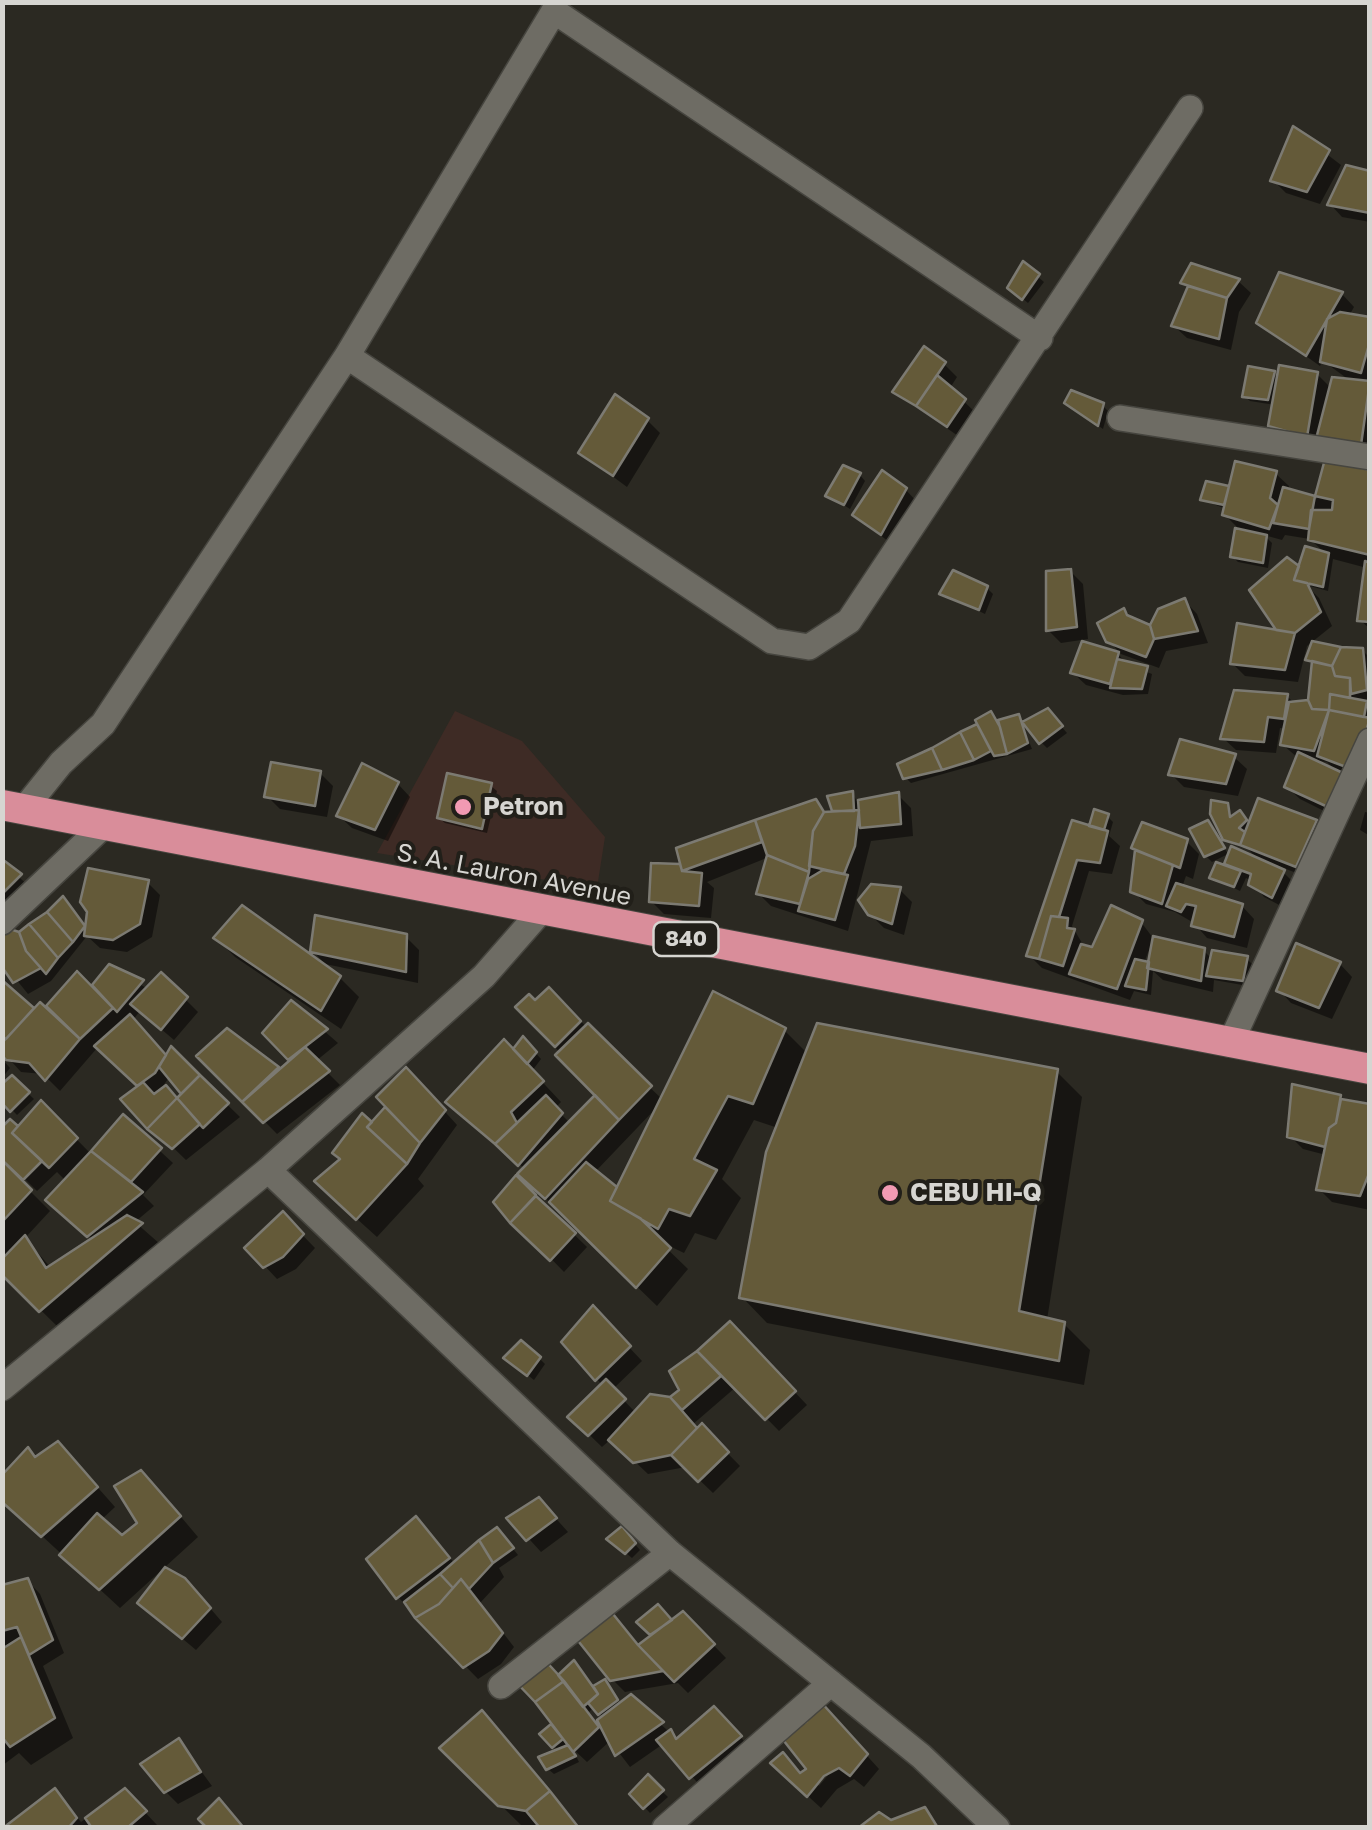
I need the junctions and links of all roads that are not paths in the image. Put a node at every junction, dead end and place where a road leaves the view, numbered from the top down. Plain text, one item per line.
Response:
1 (1190, 108) dead end
2 (1040, 338) junction
3 (347, 356) junction
4 (1120, 418) dead end
5 (1370, 457) edge
6 (1370, 741) edge
7 (13, 807) edge
8 (102, 827) junction
9 (541, 911) junction
10 (2, 922) edge
11 (1230, 1044) junction
12 (1370, 1069) edge
13 (268, 1170) junction
14 (2, 1388) edge
15 (670, 1553) junction
16 (831, 1683) junction
17 (501, 1686) dead end
18 (666, 1828) edge
19 (998, 1828) edge

1 - 2 street
2 - 3 street
2 - 3 street
3 - 7 street
4 - 5 street
6 - 11 street
7 - 8 highway, S. A. Lauron Avenue / 840
8 - 9 highway, S. A. Lauron Avenue / 840
8 - 10 street
9 - 11 highway, S. A. Lauron Avenue / 840
9 - 13 street
11 - 12 highway, S. A. Lauron Avenue / 840
13 - 14 street
13 - 15 street
15 - 16 street
15 - 17 street
16 - 18 street
16 - 19 street

